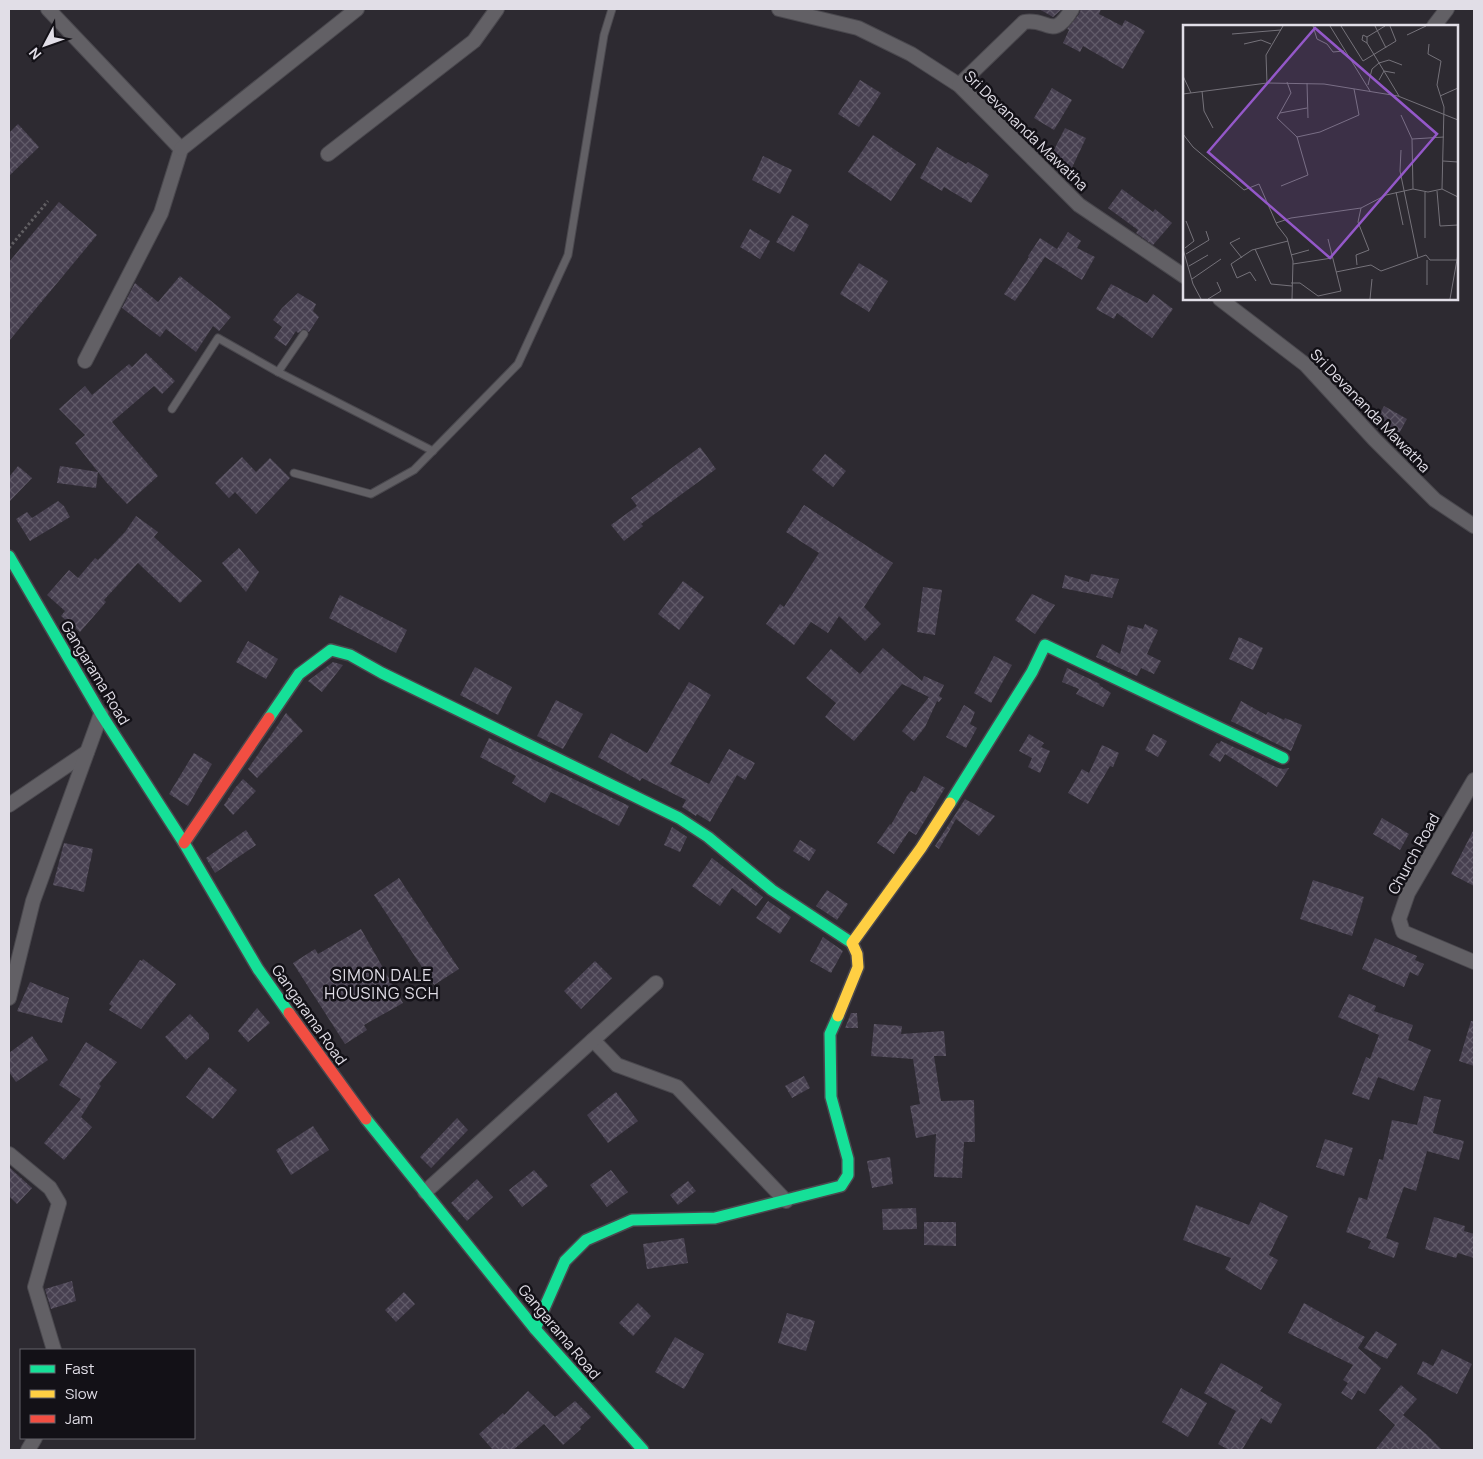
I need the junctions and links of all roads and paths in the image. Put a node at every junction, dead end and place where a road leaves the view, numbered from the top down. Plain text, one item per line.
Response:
1 (48, 9) edge
2 (357, 9) edge
3 (497, 9) edge
4 (612, 9) edge
5 (783, 9) edge
6 (1072, 9) edge
7 (1447, 9) edge
8 (1435, 25) edge
9 (959, 85) junction
10 (182, 149) junction
11 (328, 154) dead end
12 (48, 201) dead end
13 (9, 248) edge
14 (1183, 275) edge
15 (1221, 300) edge
16 (304, 334) dead end
17 (85, 361) dead end
18 (278, 372) junction
19 (172, 409) dead end
20 (433, 451) junction
21 (294, 473) dead end
22 (1474, 526) edge
23 (9, 556) edge
24 (101, 714) junction
25 (87, 752) junction
26 (1283, 758) dead end
27 (1474, 780) edge
28 (9, 805) edge
29 (184, 843) junction
30 (852, 943) junction
31 (1474, 962) edge
32 (656, 983) dead end
33 (9, 998) edge
34 (593, 1040) junction
35 (9, 1154) edge
36 (425, 1192) junction
37 (786, 1201) junction
38 (535, 1329) junction
39 (54, 1349) edge
40 (34, 1439) edge
41 (28, 1450) edge
42 (643, 1450) edge

1 - 10 street
2 - 10 street
3 - 11 street
4 - 20 lane
5 - 9 street, Sri Devananda Mawatha
6 - 9 street
7 - 8 street
9 - 14 street, Sri Devananda Mawatha
10 - 17 street
12 - 13 path
15 - 22 street, Sri Devananda Mawatha
16 - 18 lane
18 - 19 lane
18 - 20 lane
20 - 21 lane
23 - 24 street, Gangarama Road
24 - 25 street
24 - 29 street, Gangarama Road
25 - 28 street
25 - 33 street
26 - 30 street
27 - 31 street, Church Road
29 - 30 street
29 - 36 street, Gangarama Road
30 - 37 street
32 - 34 street
34 - 36 street
34 - 37 street
35 - 39 street
36 - 38 street, Gangarama Road
37 - 38 street
38 - 42 street, Gangarama Road
40 - 41 street

